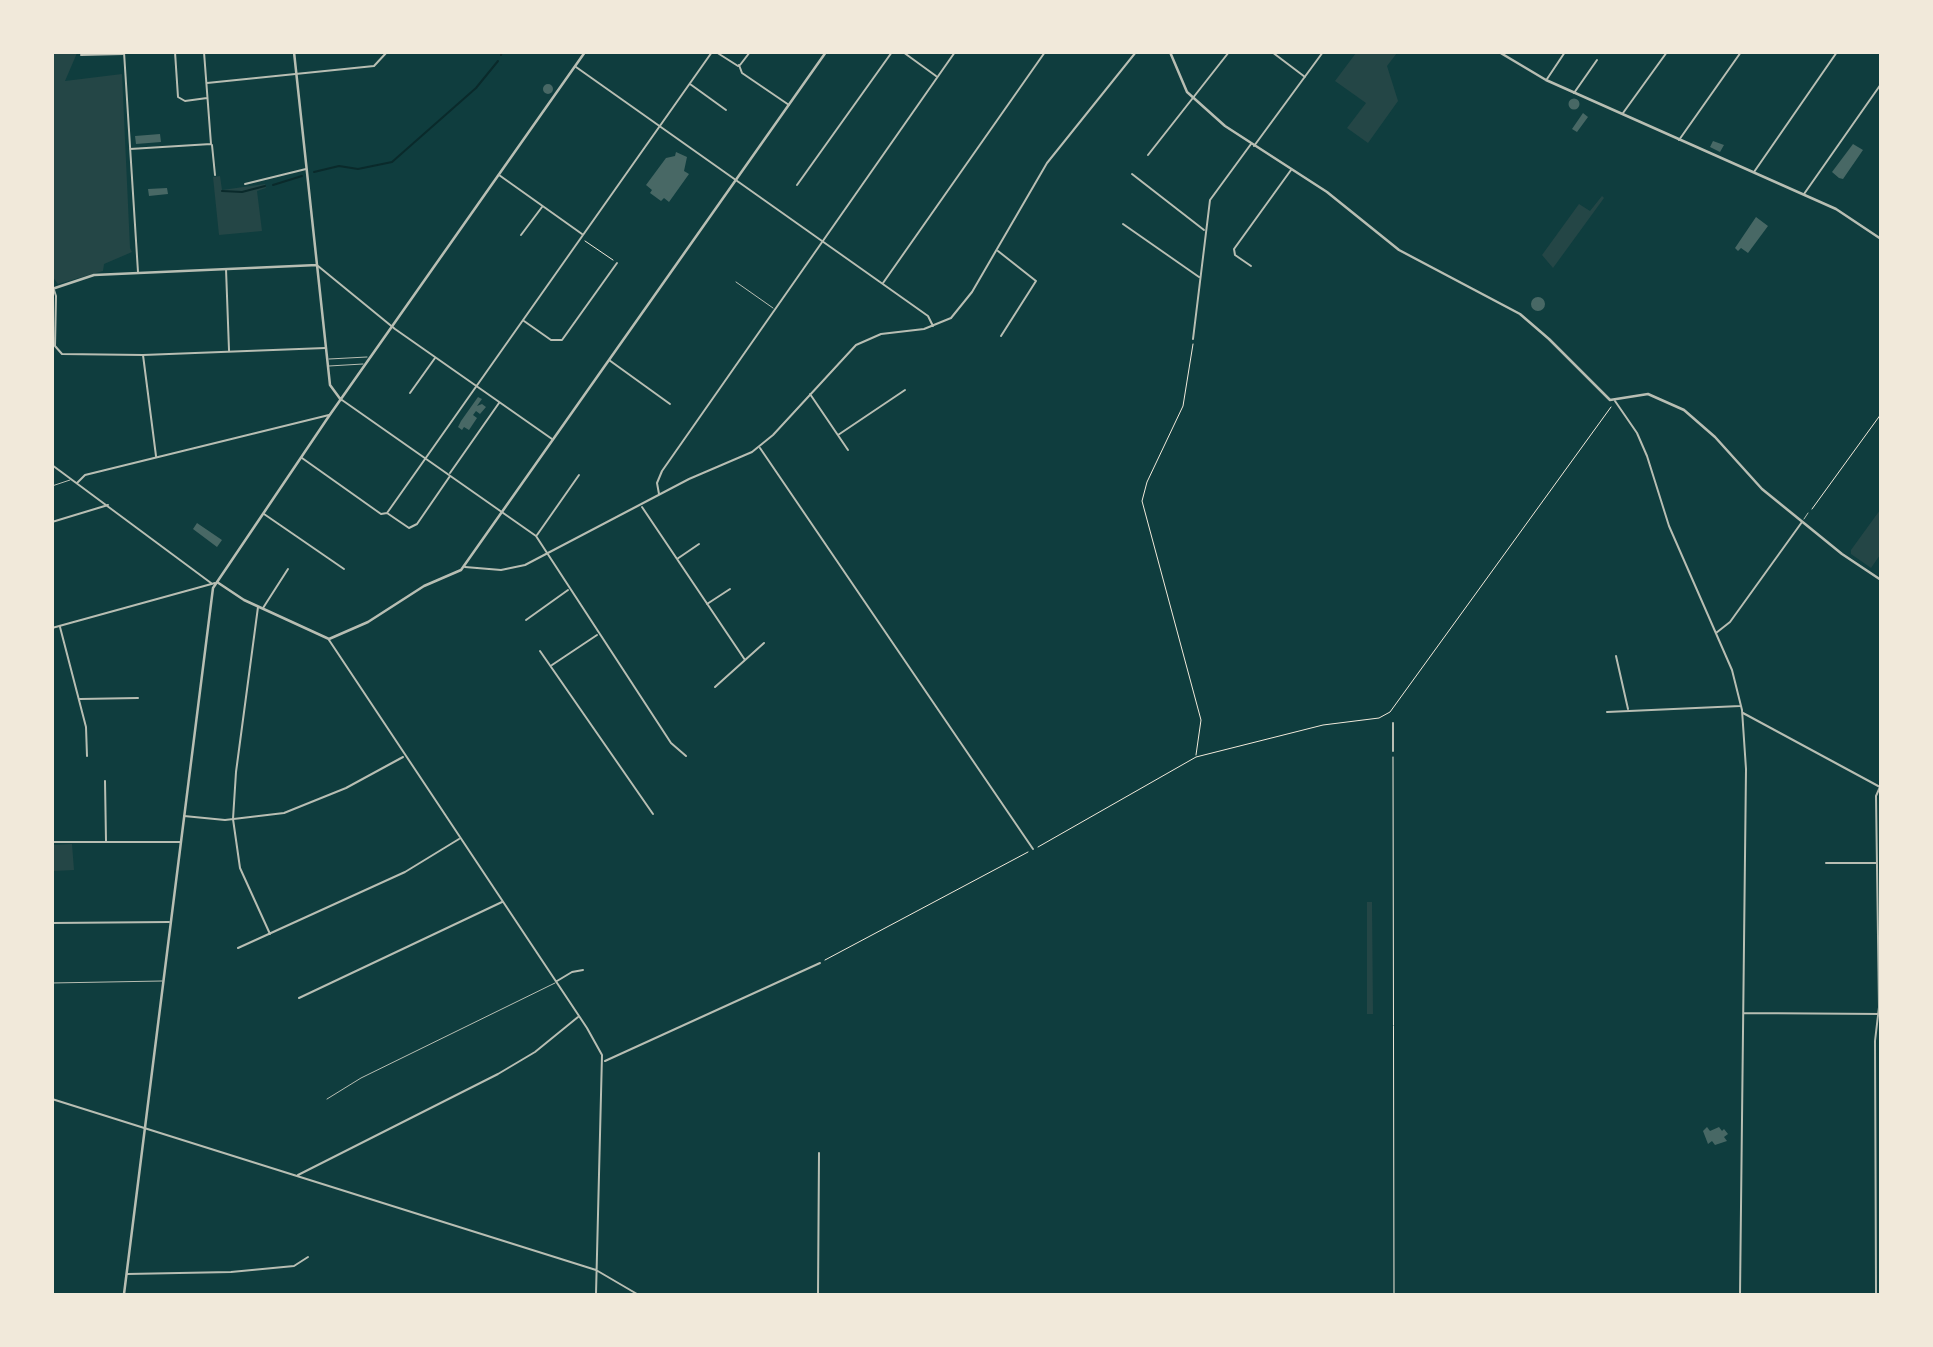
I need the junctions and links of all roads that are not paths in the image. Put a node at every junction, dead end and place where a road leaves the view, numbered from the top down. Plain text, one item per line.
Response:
1 (176, 52) edge
2 (204, 52) edge
3 (294, 52) edge
4 (387, 52) edge
5 (576, 52) edge
6 (585, 52) edge
7 (712, 52) edge
8 (716, 52) edge
9 (750, 52) edge
10 (826, 52) edge
11 (892, 52) edge
12 (903, 52) edge
13 (956, 52) edge
14 (1045, 52) edge
15 (1136, 52) edge
16 (1170, 52) edge
17 (1229, 52) edge
18 (1272, 52) edge
19 (1323, 52) edge
20 (1499, 52) edge
21 (1565, 52) edge
22 (1667, 52) edge
23 (1741, 52) edge
24 (1838, 52) edge
25 (124, 53) edge
26 (82, 55) dead end
27 (582, 57) junction
28 (1597, 60) dead end
29 (739, 65) junction
30 (575, 66) junction
31 (297, 75) junction
32 (938, 77) junction
33 (1305, 77) junction
34 (1546, 80) junction
35 (207, 83) junction
36 (690, 84) junction
37 (1881, 84) edge
38 (1574, 93) junction
39 (208, 98) junction
40 (1194, 100) junction
41 (789, 105) junction
42 (726, 110) dead end
43 (1622, 114) junction
44 (660, 125) junction
45 (1679, 140) junction
46 (211, 144) junction
47 (1252, 145) junction
48 (130, 149) junction
49 (1148, 155) dead end
50 (307, 169) junction
51 (1291, 170) junction
52 (1753, 173) junction
53 (1132, 174) dead end
54 (215, 175) dead end
55 (499, 176) junction
56 (737, 179) junction
57 (245, 184) dead end
58 (797, 185) dead end
59 (1803, 195) junction
60 (542, 206) junction
61 (1123, 224) dead end
62 (1205, 230) junction
63 (521, 235) dead end
64 (583, 235) junction
65 (1881, 239) edge
66 (823, 242) junction
67 (997, 250) junction
68 (617, 263) road end
69 (317, 265) junction
70 (1251, 266) dead end
71 (226, 269) junction
72 (138, 273) junction
73 (1200, 277) junction
74 (736, 282) dead end
75 (883, 284) junction
76 (54, 288) edge
77 (775, 310) junction
78 (523, 320) junction
79 (392, 326) junction
80 (933, 327) junction
81 (1001, 336) dead end
82 (1193, 339) road end
83 (326, 347) junction
84 (229, 351) junction
85 (143, 355) junction
86 (435, 358) junction
87 (327, 359) junction
88 (369, 359) junction
89 (610, 360) junction
90 (328, 366) junction
91 (365, 366) junction
92 (476, 386) junction
93 (905, 390) dead end
94 (410, 393) dead end
95 (810, 394) junction
96 (341, 400) junction
97 (1615, 401) junction
98 (499, 402) junction
99 (670, 404) dead end
100 (330, 416) junction
101 (838, 435) junction
102 (553, 440) junction
103 (759, 447) junction
104 (849, 450) dead end
105 (156, 457) junction
106 (301, 457) junction
107 (426, 458) junction
108 (52, 465) edge
109 (450, 475) junction
110 (579, 475) dead end
111 (71, 478) junction
112 (77, 483) junction
113 (52, 486) edge
114 (660, 495) junction
115 (108, 505) junction
116 (640, 505) junction
117 (503, 512) junction
118 (263, 513) junction
119 (387, 513) junction
120 (1808, 513) road end
121 (1803, 521) junction
122 (52, 522) edge
123 (536, 536) junction
124 (699, 544) dead end
125 (546, 556) junction
126 (677, 559) junction
127 (464, 566) junction
128 (288, 569) dead end
129 (344, 569) dead end
130 (1881, 580) edge
131 (216, 582) junction
132 (211, 583) junction
133 (730, 589) dead end
134 (569, 590) junction
135 (707, 604) junction
136 (260, 607) junction
137 (526, 620) dead end
138 (60, 626) junction
139 (52, 628) edge
140 (598, 634) junction
141 (1716, 634) junction
142 (329, 639) junction
143 (764, 643) dead end
144 (540, 651) dead end
145 (1616, 656) dead end
146 (745, 660) junction
147 (551, 666) junction
148 (715, 687) dead end
149 (138, 698) dead end
150 (80, 699) junction
151 (1741, 706) junction
152 (1628, 710) junction
153 (1607, 712) dead end
154 (1742, 713) junction
155 (1393, 723) dead end
156 (1393, 751) road end
157 (87, 756) dead end
158 (405, 756) junction
159 (686, 756) dead end
160 (104, 781) dead end
161 (1880, 787) edge
162 (653, 814) dead end
163 (183, 816) junction
164 (233, 819) junction
165 (460, 838) junction
166 (52, 842) edge
167 (106, 842) junction
168 (180, 842) junction
169 (1033, 849) road end
170 (1826, 863) dead end
171 (1877, 863) junction
172 (502, 901) junction
173 (1879, 921) edge
174 (169, 922) junction
175 (52, 923) edge
176 (270, 934) junction
177 (238, 948) dead end
178 (814, 960) dead end
179 (1880, 967) edge
180 (583, 970) dead end
181 (162, 981) junction
182 (556, 982) junction
183 (52, 983) edge
184 (299, 998) dead end
185 (1743, 1013) junction
186 (1879, 1014) edge
187 (579, 1016) junction
188 (604, 1061) junction
189 (52, 1099) edge
190 (327, 1099) dead end
191 (144, 1129) junction
192 (819, 1153) dead end
193 (297, 1176) junction
194 (308, 1257) dead end
195 (596, 1270) junction
196 (127, 1274) junction
197 (124, 1294) edge
198 (596, 1294) edge
199 (637, 1294) edge
200 (818, 1294) edge
201 (1740, 1294) edge
202 (1876, 1294) edge

1 - 39 street
2 - 35 street
3 - 31 street
4 - 31 street
5 - 27 street
6 - 27 street
7 - 36 street
8 - 29 street
9 - 29 street
10 - 41 street
11 - 58 street
12 - 32 street
13 - 32 street
14 - 75 street
15 - 67 street
16 - 40 street
17 - 40 street
18 - 33 street
19 - 33 street
20 - 34 street
21 - 34 street
22 - 43 street
23 - 45 street
24 - 52 street
25 - 26 street
25 - 48 street
27 - 30 street
28 - 38 street
29 - 41 street
30 - 44 street
30 - 55 street
31 - 35 street
31 - 50 street
32 - 66 street
33 - 47 street
34 - 38 street
35 - 39 street
36 - 42 street
36 - 44 street
37 - 59 street
38 - 43 street
39 - 46 street
40 - 47 street
40 - 49 street
41 - 56 street
43 - 45 street
44 - 56 street
44 - 64 street
45 - 52 street
46 - 48 street
46 - 54 street
47 - 51 street
47 - 62 street
48 - 72 street
50 - 57 street
50 - 69 street
51 - 70 street
51 - 97 street
52 - 59 street
53 - 62 street
55 - 60 street
55 - 79 street
56 - 66 street
56 - 89 street
59 - 65 street
60 - 63 street
60 - 64 street
61 - 73 street
62 - 73 street
64 - 78 street
66 - 75 street
66 - 77 street
67 - 80 street
67 - 81 street
68 - 78 street
69 - 71 street
69 - 79 street
69 - 83 street
71 - 72 street
71 - 84 street
72 - 76 street
73 - 82 street
74 - 77 lane
75 - 80 street
76 - 85 street
77 - 114 street
78 - 92 street
79 - 86 street
79 - 88 street
80 - 95 street
83 - 84 street
83 - 87 street
84 - 85 street
85 - 105 street
86 - 92 street
86 - 94 street
87 - 88 lane
87 - 90 street
88 - 91 street
89 - 99 street
89 - 102 street
90 - 91 lane
90 - 96 street
91 - 96 street
92 - 98 street
92 - 107 street
93 - 101 street
95 - 101 street
95 - 103 street
96 - 100 street
96 - 107 street
97 - 121 street
97 - 141 street
98 - 102 street
98 - 109 street
100 - 105 street
100 - 106 street
101 - 104 street
102 - 117 street
103 - 114 street
103 - 169 street
105 - 112 street
106 - 118 street
106 - 119 street
107 - 109 street
107 - 119 street
108 - 111 street
109 - 117 street
109 - 119 street
110 - 123 street
111 - 112 street
111 - 113 lane
112 - 115 street
114 - 116 street
115 - 122 street
115 - 132 street
116 - 125 street
116 - 126 street
117 - 123 street
117 - 127 street
118 - 129 street
118 - 131 street
120 - 121 lane
121 - 130 street
121 - 141 street
123 - 125 street
124 - 126 street
125 - 127 street
125 - 134 street
126 - 135 street
127 - 142 street
128 - 136 street
131 - 132 street
131 - 136 street
131 - 163 street
132 - 138 street
133 - 135 street
134 - 137 street
134 - 140 street
135 - 146 street
136 - 142 street
136 - 164 street
138 - 139 street
138 - 150 street
140 - 147 street
140 - 159 street
141 - 151 street
142 - 158 street
143 - 146 street
144 - 147 street
145 - 152 street
146 - 148 street
147 - 162 street
149 - 150 street
150 - 157 street
151 - 152 street
151 - 154 street
152 - 153 street
154 - 161 street
154 - 185 street
155 - 156 street
158 - 164 street
158 - 165 street
160 - 167 street
161 - 171 street
163 - 164 street
163 - 168 street
164 - 176 street
165 - 172 street
165 - 176 street
166 - 167 street
167 - 168 street
168 - 174 street
170 - 171 street
171 - 173 street
172 - 182 street
172 - 184 street
173 - 179 street
174 - 175 street
174 - 181 street
176 - 177 street
178 - 188 street
179 - 186 street
180 - 182 street
181 - 183 lane
181 - 191 street
182 - 187 street
182 - 190 lane
185 - 186 street
185 - 201 street
186 - 202 street
187 - 188 street
187 - 193 street
188 - 195 street
189 - 191 street
191 - 193 street
191 - 196 street
192 - 200 street
193 - 195 street
194 - 196 street
195 - 198 street
195 - 199 street
196 - 197 street

